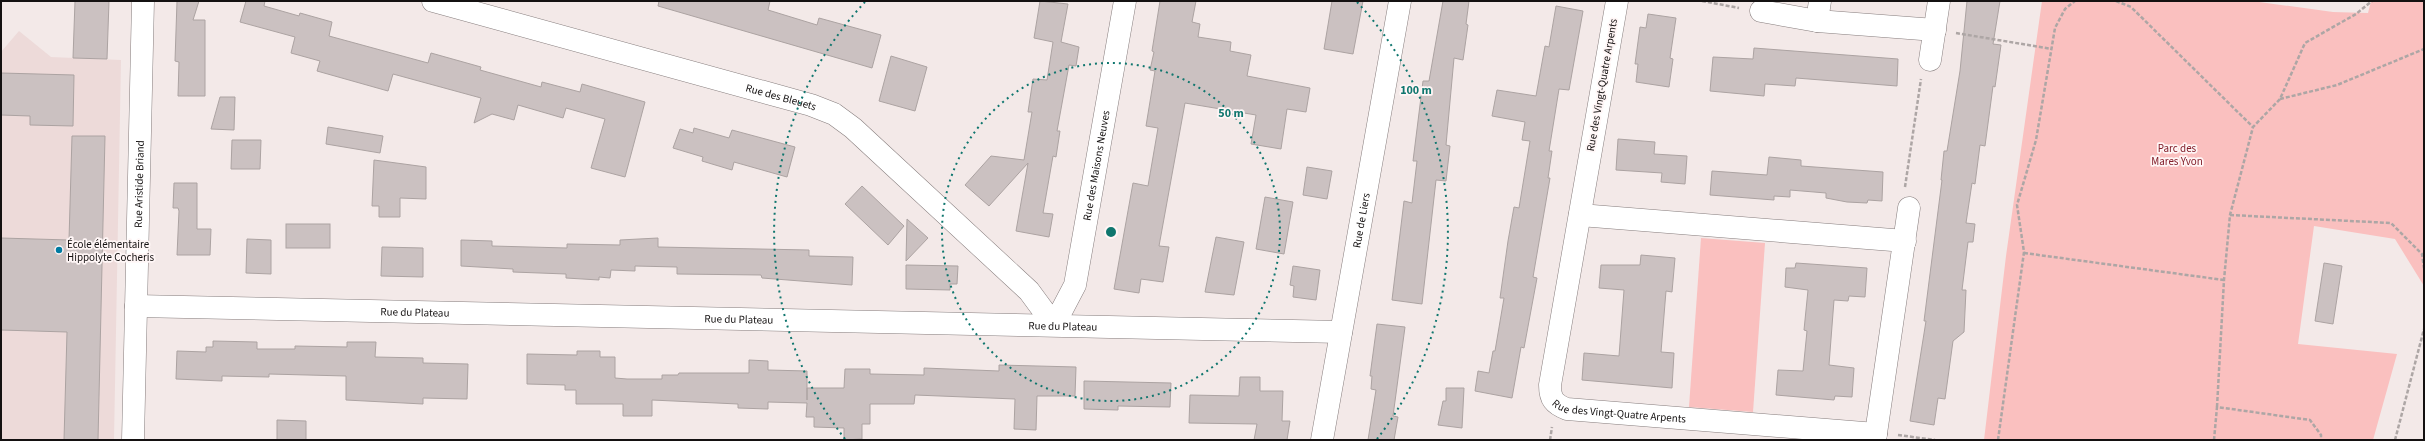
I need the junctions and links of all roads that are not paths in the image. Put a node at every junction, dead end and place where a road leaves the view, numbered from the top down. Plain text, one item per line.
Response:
1 (143, 1) edge
2 (433, 1) edge
3 (1125, 1) edge
4 (1400, 1) edge
5 (1617, 1) edge
6 (1939, 1) edge
7 (1761, 11) road end
8 (1818, 11) edge
9 (1935, 30) junction
10 (1930, 60) road end
11 (1909, 208) road end
12 (1580, 215) junction
13 (1905, 241) junction
14 (136, 306) junction
15 (1054, 325) junction
16 (1341, 332) junction
17 (1875, 437) edge
18 (133, 440) edge
19 (1322, 440) edge

1 - 14 street, Rue Aristide Briand
2 - 15 street, Rue des Bleuets
3 - 15 street, Rue des Maisons Neuves
4 - 16 street, Rue de Liers
5 - 12 street, Rue des Vingt-Quatre Arpents
6 - 9 street
7 - 8 street
8 - 9 street
9 - 10 street
11 - 13 street
12 - 13 street
12 - 17 street, Rue des Vingt-Quatre Arpents
13 - 17 street
14 - 15 street, Rue du Plateau
14 - 18 street, Rue Aristide Briand
15 - 16 street, Rue du Plateau
16 - 19 street, Rue de Liers

